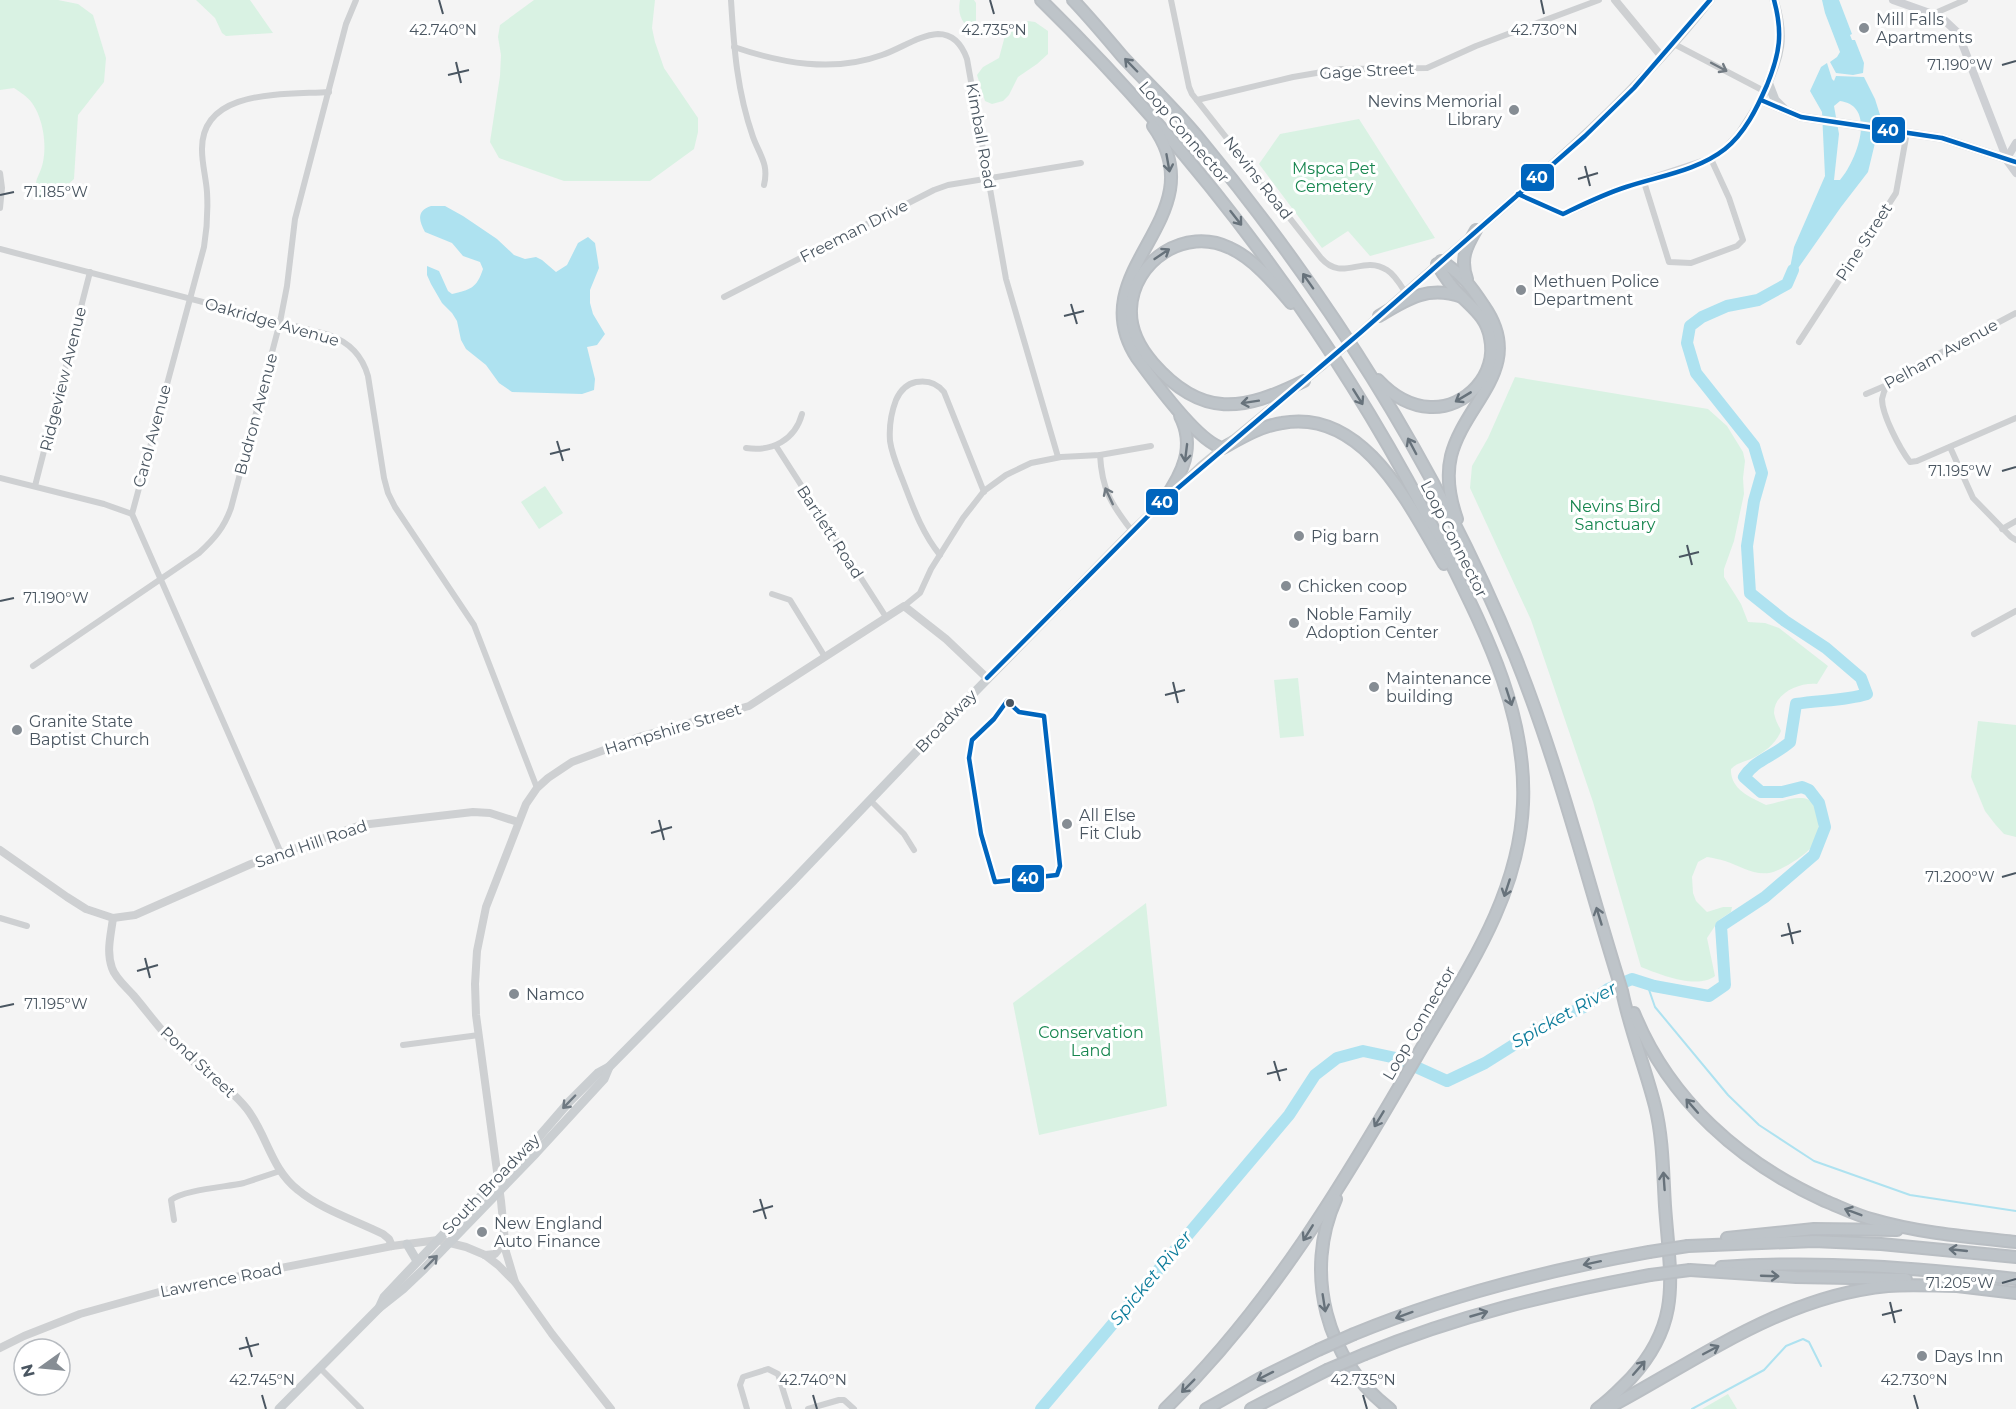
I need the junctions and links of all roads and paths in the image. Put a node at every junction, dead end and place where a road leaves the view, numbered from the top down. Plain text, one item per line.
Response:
1 (356, 0) edge
2 (731, 0) edge
3 (1041, 0) edge
4 (1073, 0) edge
5 (1171, 0) edge
6 (1599, 0) edge
7 (1615, 0) edge
8 (1710, 0) edge
9 (1774, 0) edge
10 (1893, 0) edge
11 (1965, 0) edge
12 (1932, 14) junction
13 (1674, 44) junction
14 (734, 47) junction
15 (1662, 57) junction
16 (1103, 62) junction
17 (1764, 91) junction
18 (328, 92) junction
19 (1197, 100) junction
20 (1786, 111) junction
21 (1907, 132) junction
22 (2016, 143) edge
23 (1711, 159) junction
24 (2012, 160) edge
25 (1082, 163) dead end
26 (0, 173) edge
27 (2016, 173) edge
28 (988, 179) junction
29 (1644, 182) junction
30 (764, 185) dead end
31 (1518, 194) junction
32 (0, 208) edge
33 (1476, 230) junction
34 (0, 249) edge
35 (1439, 263) junction
36 (90, 272) junction
37 (1470, 285) junction
38 (1405, 292) junction
39 (724, 297) dead end
40 (1462, 297) junction
41 (189, 298) junction
42 (2016, 313) edge
43 (1379, 316) junction
44 (280, 322) junction
45 (1339, 326) junction
46 (1798, 342) dead end
47 (1342, 371) junction
48 (1304, 381) junction
49 (1887, 385) junction
50 (1866, 394) dead end
51 (1173, 403) junction
52 (802, 414) dead end
53 (2016, 418) edge
54 (776, 446) junction
55 (1151, 446) dead end
56 (1950, 447) junction
57 (746, 448) dead end
58 (1223, 448) junction
59 (1100, 455) junction
60 (1058, 457) junction
61 (0, 478) edge
62 (36, 486) junction
63 (984, 492) junction
64 (1164, 500) junction
65 (132, 514) junction
66 (2016, 521) edge
67 (2002, 529) junction
68 (1132, 531) junction
69 (2016, 540) edge
70 (1468, 553) junction
71 (940, 555) junction
72 (160, 579) junction
73 (772, 594) dead end
74 (904, 606) junction
75 (2016, 611) edge
76 (886, 617) junction
77 (1485, 634) junction
78 (1974, 634) dead end
79 (825, 657) junction
80 (33, 666) dead end
81 (987, 678) junction
82 (537, 788) junction
83 (870, 800) junction
84 (518, 822) junction
85 (0, 850) edge
86 (914, 850) dead end
87 (281, 853) junction
88 (0, 918) edge
89 (113, 918) junction
90 (27, 926) dead end
91 (1622, 992) junction
92 (479, 1035) junction
93 (638, 1037) joint
94 (403, 1045) dead end
95 (609, 1067) junction
96 (1350, 1166) junction
97 (280, 1171) junction
98 (498, 1180) junction
99 (500, 1190) junction
100 (174, 1220) dead end
101 (1930, 1232) junction
102 (438, 1240) junction
103 (449, 1242) junction
104 (505, 1242) junction
105 (2016, 1242) edge
106 (407, 1244) junction
107 (392, 1246) junction
108 (1688, 1246) junction
109 (485, 1255) junction
110 (2016, 1257) edge
111 (417, 1261) junction
112 (1690, 1270) junction
113 (2016, 1279) edge
114 (515, 1282) junction
115 (1962, 1286) junction
116 (2016, 1293) edge
117 (380, 1308) junction
118 (0, 1348) edge
119 (320, 1368) junction
120 (279, 1409) edge
121 (361, 1409) edge
122 (611, 1409) edge
123 (747, 1409) edge
124 (789, 1409) edge
125 (808, 1409) edge
126 (854, 1409) edge
127 (1166, 1409) edge
128 (1206, 1409) edge
129 (1251, 1409) edge
130 (1390, 1409) edge
131 (1598, 1409) edge
132 (1605, 1409) edge

1 - 18 street, Budron Avenue
2 - 14 street
3 - 16 highway, Loop Connector
45 -> 4 highway, Loop Connector
5 - 19 street, Nevins Road
6 - 19 street, Gage Street
7 - 15 street
8 - 13 main road, Broadway
9 - 17 main road
10 - 12 main road
11 - 12 street
12 - 24 main road
13 - 15 main road, Broadway
13 -> 17 street
14 - 28 street, Kimball Road
14 - 30 street
15 - 31 main road, Broadway
16 -> 47 highway, Loop Connector
16 -> 51 highway
17 - 20 main road
17 - 20 main road
17 - 23 main road
18 - 41 street, Carol Avenue
18 - 44 street, Budron Avenue
19 - 38 street, Nevins Road
20 - 21 main road
21 - 24 main road
21 - 46 street, Pine Street
22 - 24 main road
23 - 29 main road
23 - 29 street
24 - 27 main road
25 - 28 street, Freeman Drive
26 - 32 street
28 - 39 street, Freeman Drive
28 - 60 street, Kimball Road
29 - 31 main road
31 - 33 main road, Broadway
33 - 35 main road, Broadway
33 - 37 highway
34 - 36 street, Oakridge Avenue
35 - 37 highway
35 - 38 main road, Broadway
35 - 40 highway
36 - 41 street, Oakridge Avenue
36 - 62 street, Ridgeview Avenue
37 - 70 highway
38 - 43 main road, Broadway
40 - 43 highway
40 -> 45 highway
41 - 44 street, Oakridge Avenue
41 - 65 street, Carol Avenue
42 - 49 street, Pelham Avenue
43 - 48 main road, Broadway, bridge
44 - 72 street, Budron Avenue
44 - 82 street, Oakridge Avenue
70 -> 45 highway, Loop Connector
48 -> 47 highway
47 -> 77 highway, Loop Connector
48 - 58 main road, Broadway
49 - 50 street, Pelham Avenue
49 - 56 street
51 - 58 highway
51 -> 64 highway
52 - 54 street
53 - 56 street
54 - 57 street
54 - 76 street, Bartlett Road
55 - 59 street, Hampshire Street
56 - 67 street
58 - 64 main road, Broadway
58 - 77 highway
59 - 60 street, Hampshire Street
68 -> 59 street
60 - 63 street, Hampshire Street
61 - 62 street
62 - 65 street
63 - 71 street, Hampshire Street
63 - 71 street
64 - 68 main road, Broadway
65 - 72 street
66 - 67 street
67 - 69 street
68 - 81 main road, Broadway
91 -> 70 highway, Loop Connector
71 - 74 street, Hampshire Street
72 - 80 street, Budron Avenue
72 - 87 street
73 - 79 street
74 - 76 street, Hampshire Street
74 - 81 street
75 - 78 street
76 - 79 street, Hampshire Street
77 -> 96 highway, Loop Connector
79 - 82 street, Hampshire Street
81 - 83 main road, Broadway
82 - 84 street, Hampshire Street
83 - 86 street
83 - 93 main road, Broadway
84 - 87 street, Sand Hill Road
84 - 92 street, Hampshire Street
85 - 89 street
87 - 89 street, Sand Hill Road
88 - 90 street
89 - 97 street, Pond Street
101 -> 91 highway
131 -> 91 highway
92 - 94 street
92 - 98 street, Hampshire Street
93 - 95 main road, South Broadway
95 -> 98 main road, South Broadway
95 - 99 main road, South Broadway
96 -> 127 highway
96 -> 130 highway
97 - 100 street
97 - 107 street, Pond Street
98 - 99 street, Hampshire Street
98 - 102 main road, South Broadway
99 - 103 main road, South Broadway
99 - 104 street, Hampshire Street
101 - 105 highway
101 - 108 highway
102 - 103 street, Lawrence Road
102 - 106 street, Lawrence Road
102 - 111 main road, South Broadway
103 - 109 street, Lawrence Road
117 -> 103 main road, South Broadway
104 - 109 street
104 - 114 street, Hampshire Street
106 - 107 street, Lawrence Road
106 - 111 main road
107 - 118 street, Lawrence Road
110 -> 108 highway
108 -> 128 highway, bridge
109 - 114 street
111 - 117 main road, South Broadway
112 - 113 highway
112 -> 115 highway
129 -> 112 highway, bridge
114 - 122 street
115 - 116 highway
132 -> 115 highway
117 - 119 main road, South Broadway
119 - 120 main road, South Broadway
119 - 121 street
123 - 124 street
125 - 126 street

